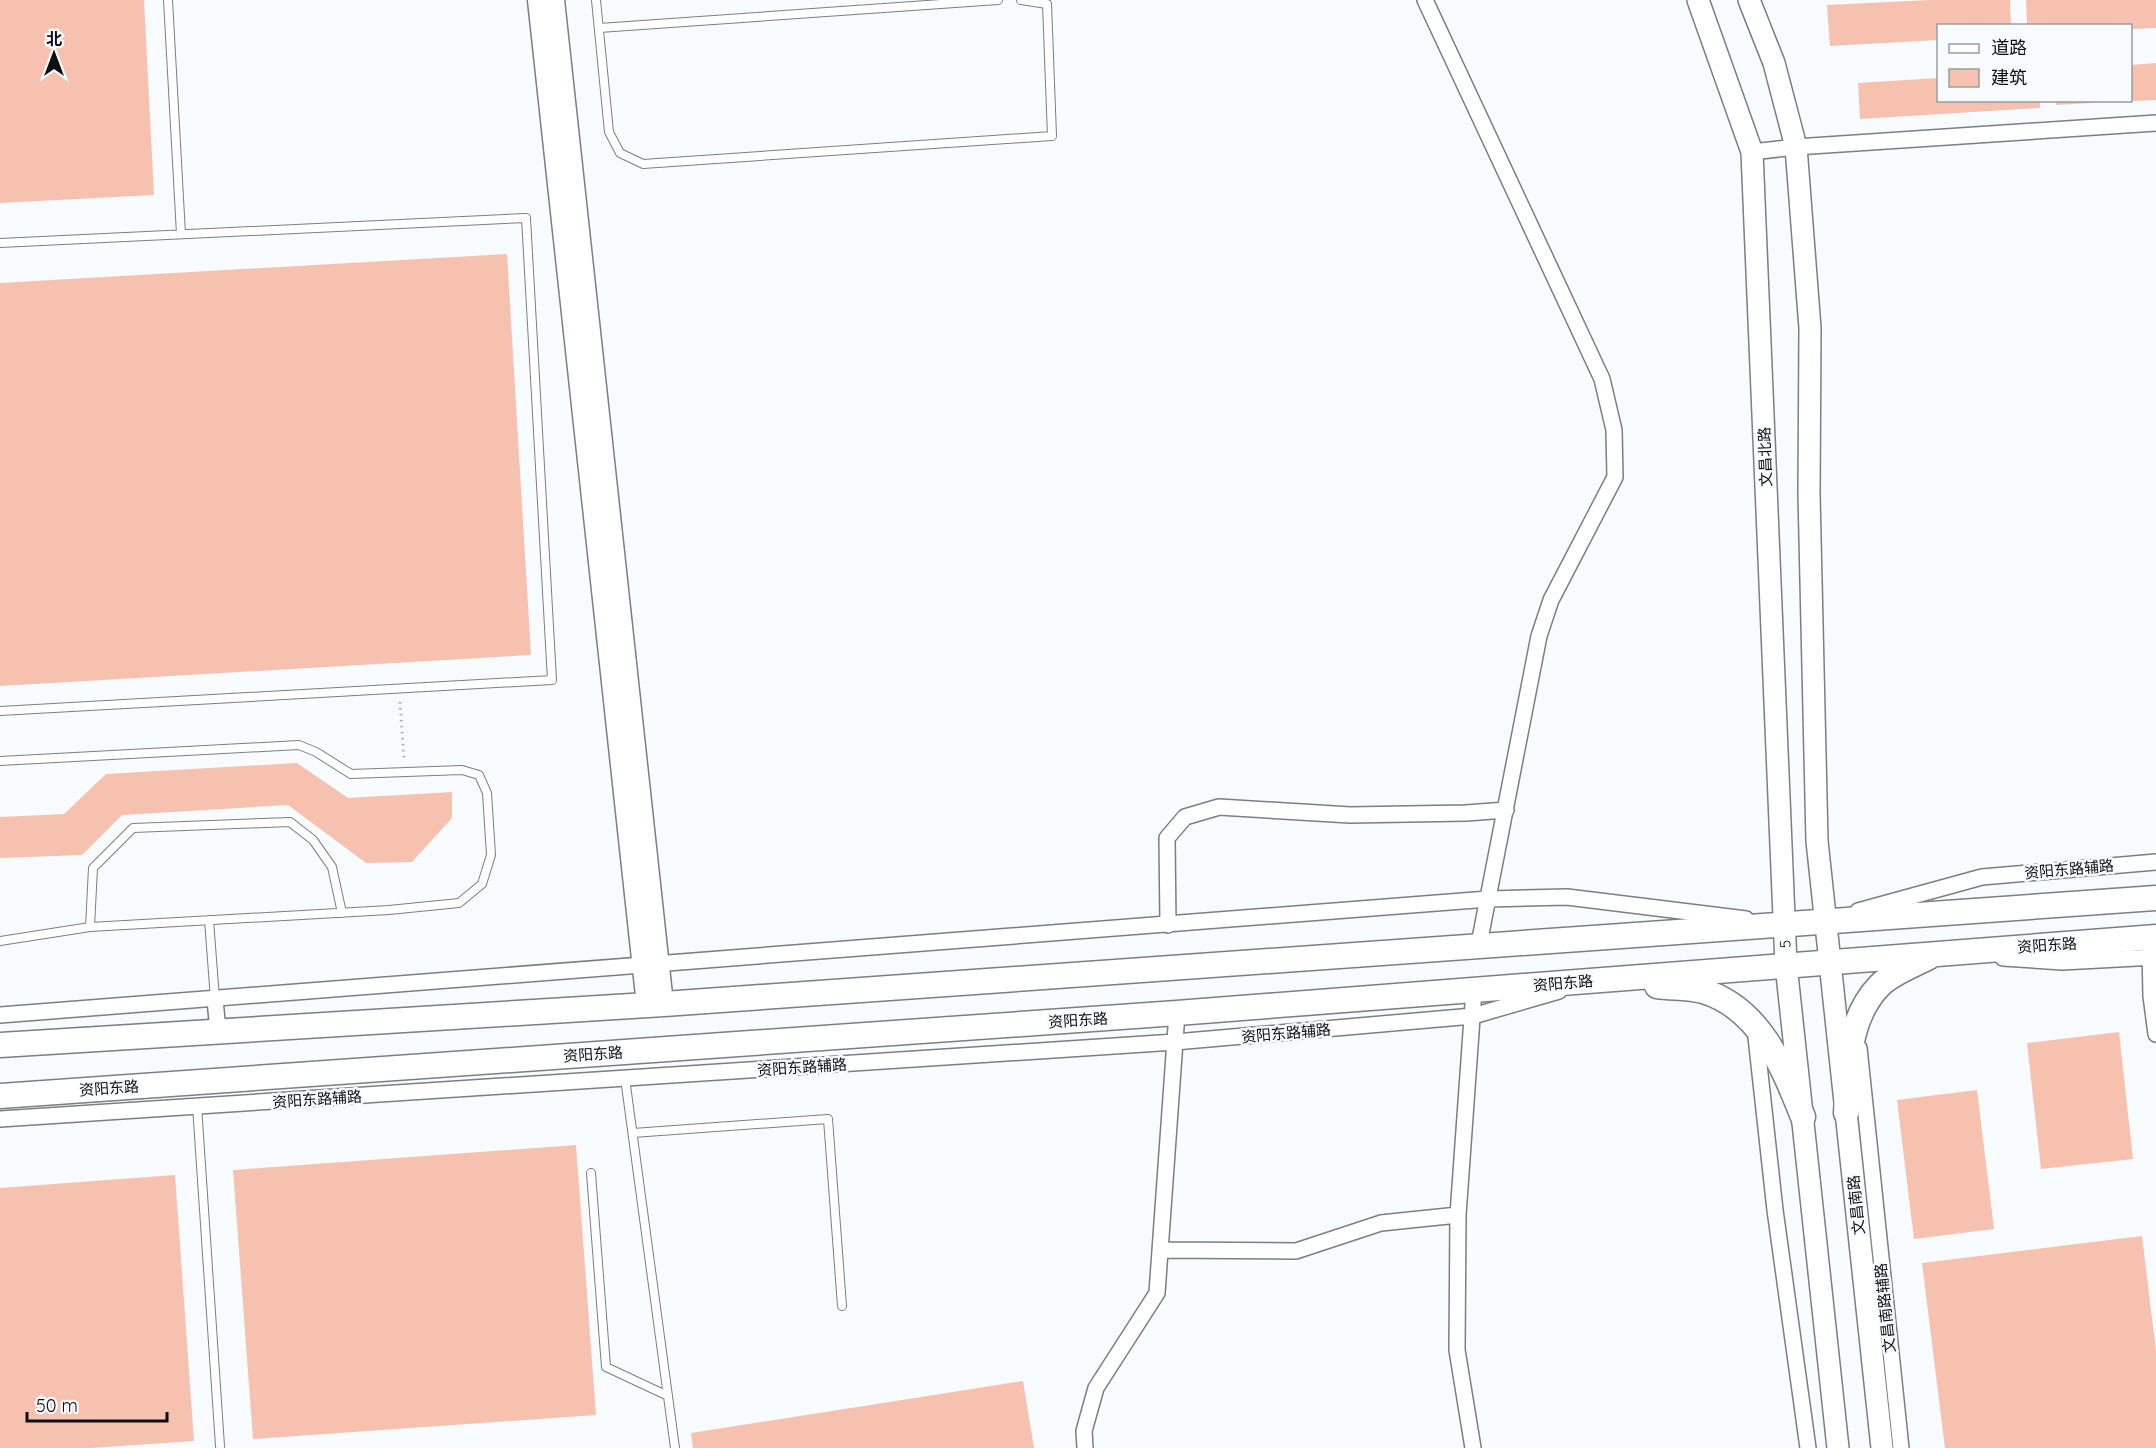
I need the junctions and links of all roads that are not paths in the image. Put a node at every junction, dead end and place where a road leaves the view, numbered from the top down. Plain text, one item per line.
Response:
1 (168, 0) edge
2 (537, 0) edge
3 (555, 0) edge
4 (596, 0) edge
5 (998, 0) edge
6 (1021, 0) edge
7 (1425, 0) edge
8 (1698, 0) edge
9 (1749, 0) edge
10 (599, 28) junction
11 (2156, 123) edge
12 (1796, 147) junction
13 (1752, 152) junction
14 (181, 234) junction
15 (0, 243) edge
16 (0, 711) edge
17 (0, 761) edge
18 (1506, 810) junction
19 (2156, 862) edge
20 (2156, 898) edge
21 (1488, 899) junction
22 (342, 913) junction
23 (208, 920) junction
24 (1824, 921) junction
25 (1784, 923) junction
26 (1168, 925) junction
27 (90, 927) junction
28 (0, 941) edge
29 (1479, 944) junction
30 (2153, 947) edge
31 (1935, 954) junction
32 (1830, 962) junction
33 (1786, 966) junction
34 (650, 967) junction
35 (1598, 980) junction
36 (1474, 990) junction
37 (215, 999) junction
38 (655, 1005) junction
39 (1177, 1013) junction
40 (0, 1015) edge
41 (1473, 1016) junction
42 (1856, 1024) junction
43 (1755, 1025) junction
44 (218, 1032) junction
45 (2156, 1034) edge
46 (1175, 1042) junction
47 (0, 1045) edge
48 (624, 1052) junction
49 (625, 1078) junction
50 (196, 1082) junction
51 (0, 1096) edge
52 (196, 1106) junction
53 (1846, 1113) junction
54 (1803, 1117) junction
55 (0, 1119) edge
56 (633, 1133) junction
57 (591, 1173) dead end
58 (1458, 1215) junction
59 (1162, 1251) junction
60 (842, 1306) dead end
61 (668, 1396) junction
62 (220, 1446) dead end
63 (675, 1448) edge
64 (1085, 1448) edge
65 (1473, 1448) edge
66 (1808, 1448) edge
67 (1838, 1448) edge
68 (1882, 1448) edge
69 (1901, 1448) edge

1 - 14 lane
2 - 34 street
3 - 34 street
4 - 10 lane
5 - 10 lane
6 - 10 lane
7 - 18 street
8 - 13 main road, 文昌北路
9 - 12 main road, 文昌南路
11 - 12 street
12 - 13 street
12 - 24 main road, 文昌南路
13 - 25 main road, 文昌北路
14 - 15 lane
14 - 16 lane
17 - 22 lane
18 - 21 street
18 - 26 street
19 - 24 street, 资阳东路辅路
20 - 24 main road
21 - 25 street
21 - 26 street
21 - 29 street
22 - 23 lane
22 - 27 lane
23 - 27 lane
23 - 37 lane
24 - 25 main road
24 - 32 main road, 文昌南路
25 - 29 main road
25 - 33 main road, 5
26 - 34 street
27 - 28 lane
29 - 38 main road
30 - 31 main road, 资阳东路
30 - 45 street
31 - 32 main road, 资阳东路
31 - 42 main road
32 - 33 main road, 资阳东路
32 - 53 main road, 文昌南路
33 - 35 main road, 资阳东路
33 - 54 main road
34 - 37 street
34 - 38 street
35 - 36 main road, 资阳东路
35 - 41 street, 资阳东路辅路
35 - 43 main road
36 - 39 main road, 资阳东路
36 - 41 street
37 - 40 street
37 - 44 street
38 - 44 main road
39 - 46 street
39 - 48 main road, 资阳东路
41 - 46 street, 资阳东路辅路
41 - 58 street
42 - 53 main road
42 - 69 street, 文昌南路辅路
43 - 54 main road
43 - 66 street
44 - 47 main road
46 - 49 street, 资阳东路辅路
46 - 59 street
48 - 49 street
48 - 50 main road, 资阳东路
49 - 52 street, 资阳东路辅路
49 - 56 lane
50 - 51 main road, 资阳东路
50 - 52 street
52 - 55 street, 资阳东路辅路
52 - 62 lane
53 - 68 main road, 文昌南路
54 - 67 main road
56 - 60 lane
56 - 61 lane
57 - 61 lane
58 - 59 street
58 - 65 street
59 - 64 street
61 - 63 lane

